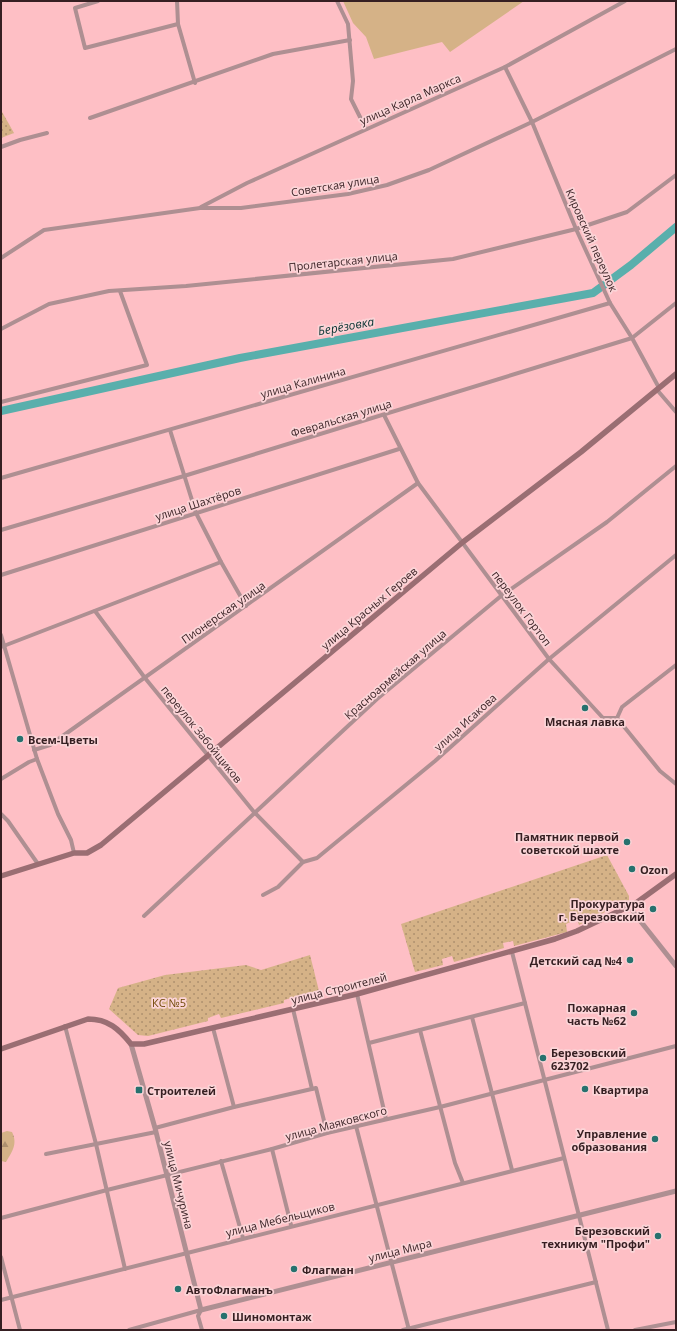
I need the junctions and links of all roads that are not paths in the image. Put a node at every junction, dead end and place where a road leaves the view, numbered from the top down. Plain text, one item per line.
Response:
1 (98, 1) edge
2 (177, 1) edge
3 (337, 1) edge
4 (625, 1) edge
5 (178, 24) junction
6 (350, 40) junction
7 (676, 49) edge
8 (505, 66) junction
9 (195, 83) junction
10 (90, 118) dead end
11 (532, 122) junction
12 (366, 129) junction
13 (48, 133) dead end
14 (1, 147) edge
15 (676, 175) edge
16 (200, 208) junction
17 (576, 229) junction
18 (1, 258) edge
19 (120, 291) junction
20 (610, 303) junction
21 (676, 303) edge
22 (1, 329) edge
23 (632, 338) junction
24 (676, 374) edge
25 (658, 391) junction
26 (1, 402) edge
27 (676, 412) edge
28 (384, 415) junction
29 (170, 430) junction
30 (399, 449) junction
31 (676, 466) edge
32 (184, 476) junction
33 (1, 478) edge
34 (418, 483) junction
35 (196, 513) junction
36 (1, 530) edge
37 (463, 542) junction
38 (676, 554) edge
39 (221, 562) junction
40 (1, 575) edge
41 (502, 596) junction
42 (246, 606) junction
43 (95, 611) junction
44 (1, 635) edge
45 (3, 646) edge
46 (549, 659) junction
47 (676, 665) edge
48 (145, 678) junction
49 (616, 718) junction
50 (34, 750) junction
51 (209, 756) junction
52 (37, 759) junction
53 (1, 780) edge
54 (676, 784) edge
55 (254, 812) junction
56 (1, 814) edge
57 (74, 854) junction
58 (303, 862) junction
59 (38, 864) junction
60 (676, 874) edge
61 (1, 876) edge
62 (263, 895) dead end
63 (630, 905) junction
64 (144, 916) dead end
65 (512, 952) junction
66 (676, 966) edge
67 (357, 994) junction
68 (525, 1003) junction
69 (293, 1009) junction
70 (472, 1017) junction
71 (64, 1026) junction
72 (213, 1028) junction
73 (420, 1030) junction
74 (369, 1043) junction
75 (131, 1044) junction
76 (676, 1046) edge
77 (1, 1049) edge
78 (544, 1079) junction
79 (314, 1089) junction
80 (491, 1093) junction
81 (440, 1106) junction
82 (234, 1107) junction
83 (386, 1119) junction
84 (356, 1126) junction
85 (155, 1130) junction
86 (326, 1133) junction
87 (96, 1144) junction
88 (272, 1149) junction
89 (46, 1154) dead end
90 (564, 1158) junction
91 (221, 1161) junction
92 (512, 1170) junction
93 (166, 1175) junction
94 (463, 1183) junction
95 (107, 1190) junction
96 (676, 1191) edge
97 (377, 1204) junction
98 (579, 1215) junction
99 (1, 1218) edge
100 (291, 1226) junction
101 (243, 1238) junction
102 (186, 1253) junction
103 (1, 1257) edge
104 (392, 1263) junction
105 (125, 1269) junction
106 (596, 1282) junction
107 (12, 1298) junction
108 (1, 1300) edge
109 (201, 1310) junction
110 (676, 1322) edge
111 (409, 1329) edge
112 (20, 1330) edge
113 (129, 1330) edge
114 (202, 1330) edge
115 (403, 1330) edge
116 (608, 1330) edge
117 (635, 1330) edge

1 - 5 street
2 - 5 street
3 - 6 street
4 - 8 street, улица Карла Маркса
5 - 9 street
6 - 9 street
6 - 12 street
7 - 11 street, Советская улица
8 - 11 street, Кировский переулок
8 - 12 street, улица Карла Маркса
9 - 10 street
11 - 16 street, Советская улица
11 - 17 street, Кировский переулок
12 - 16 street, улица Карла Маркса
13 - 14 street
15 - 17 street, Пролетарская улица
16 - 18 street, Советская улица
17 - 19 street, Пролетарская улица
17 - 20 street, Кировский переулок
19 - 22 street, Пролетарская улица
19 - 26 street
20 - 23 street, Кировский переулок
20 - 29 street, улица Калинина
21 - 23 street, Февральская улица
23 - 25 street, Кировский переулок
23 - 28 street, Февральская улица
24 - 25 main road, улица Красных Героев
25 - 27 street, Кировский переулок
25 - 37 main road, улица Красных Героев
28 - 30 street, переулок Гортоп
28 - 32 street, Февральская улица
29 - 32 street
29 - 33 street, улица Калинина
30 - 34 street, переулок Гортоп
30 - 35 street, улица Шахтёров
31 - 41 street, Красноармейская улица
32 - 35 street
32 - 36 street, Февральская улица
34 - 37 street, переулок Гортоп
34 - 42 street, Пионерская улица
35 - 39 street
35 - 40 street, улица Шахтёров
37 - 41 street, переулок Гортоп
37 - 51 main road, улица Красных Героев
38 - 46 street, улица Исакова
39 - 42 street
39 - 43 street
41 - 46 street, переулок Гортоп
41 - 55 street, Красноармейская улица
42 - 48 street, Пионерская улица
43 - 45 street
43 - 48 street, переулок Забойщиков
44 - 45 street
45 - 50 street
46 - 49 street, переулок Гортоп
46 - 58 street, улица Исакова
47 - 49 street
48 - 50 street, Пионерская улица
48 - 51 street, переулок Забойщиков
49 - 54 street
50 - 52 street
51 - 55 street, переулок Забойщиков
51 - 57 main road, улица Красных Героев
52 - 53 street
52 - 57 street
55 - 58 street, переулок Забойщиков
55 - 64 street, Красноармейская улица
56 - 59 street
57 - 59 main road, улица Красных Героев
58 - 62 street, улица Исакова
59 - 61 main road, улица Красных Героев
60 - 63 main road, улица Строителей
63 - 65 main road, улица Строителей
63 - 66 street
65 - 67 main road, улица Строителей
65 - 68 street
67 - 69 main road, улица Строителей
67 - 74 street
68 - 70 street
68 - 78 street
69 - 72 main road, улица Строителей
69 - 79 street
70 - 73 street
70 - 80 street
71 - 75 main road
71 - 77 main road
71 - 87 street
72 - 75 main road, улица Строителей
72 - 82 street
73 - 74 street
73 - 81 street
74 - 83 street
75 - 85 street, улица Мичурина
76 - 78 street, улица Маяковского
78 - 80 street, улица Маяковского
78 - 90 street
79 - 82 street
79 - 86 street
80 - 81 street, улица Маяковского
80 - 92 street
81 - 83 street, улица Маяковского
81 - 94 street
82 - 85 street
83 - 84 street, улица Маяковского
84 - 86 street, улица Маяковского
84 - 97 street
85 - 87 street
85 - 93 street, улица Мичурина
86 - 88 street, улица Маяковского
87 - 89 street
87 - 95 street
88 - 91 street, улица Маяковского
88 - 100 street
90 - 92 street, улица Мебельщиков
90 - 98 street
91 - 93 street, улица Маяковского
91 - 101 street
92 - 94 street, улица Мебельщиков
93 - 95 street, улица Маяковского
93 - 102 street, улица Мичурина
94 - 97 street, улица Мебельщиков
95 - 99 street, улица Маяковского
95 - 105 street
96 - 98 street, улица Мира
97 - 100 street, улица Мебельщиков
97 - 104 street
98 - 104 street, улица Мира
98 - 106 street
100 - 101 street, улица Мебельщиков
101 - 102 street, улица Мебельщиков
102 - 105 street, улица Мебельщиков
102 - 109 street, улица Мичурина
103 - 107 street
104 - 109 street, улица Мира
104 - 111 street
105 - 107 street, улица Мебельщиков
106 - 111 street
106 - 116 street
107 - 108 street, улица Мебельщиков
107 - 112 street
109 - 113 street, улица Мира
109 - 114 street, улица Мичурина
110 - 117 street
111 - 115 street

